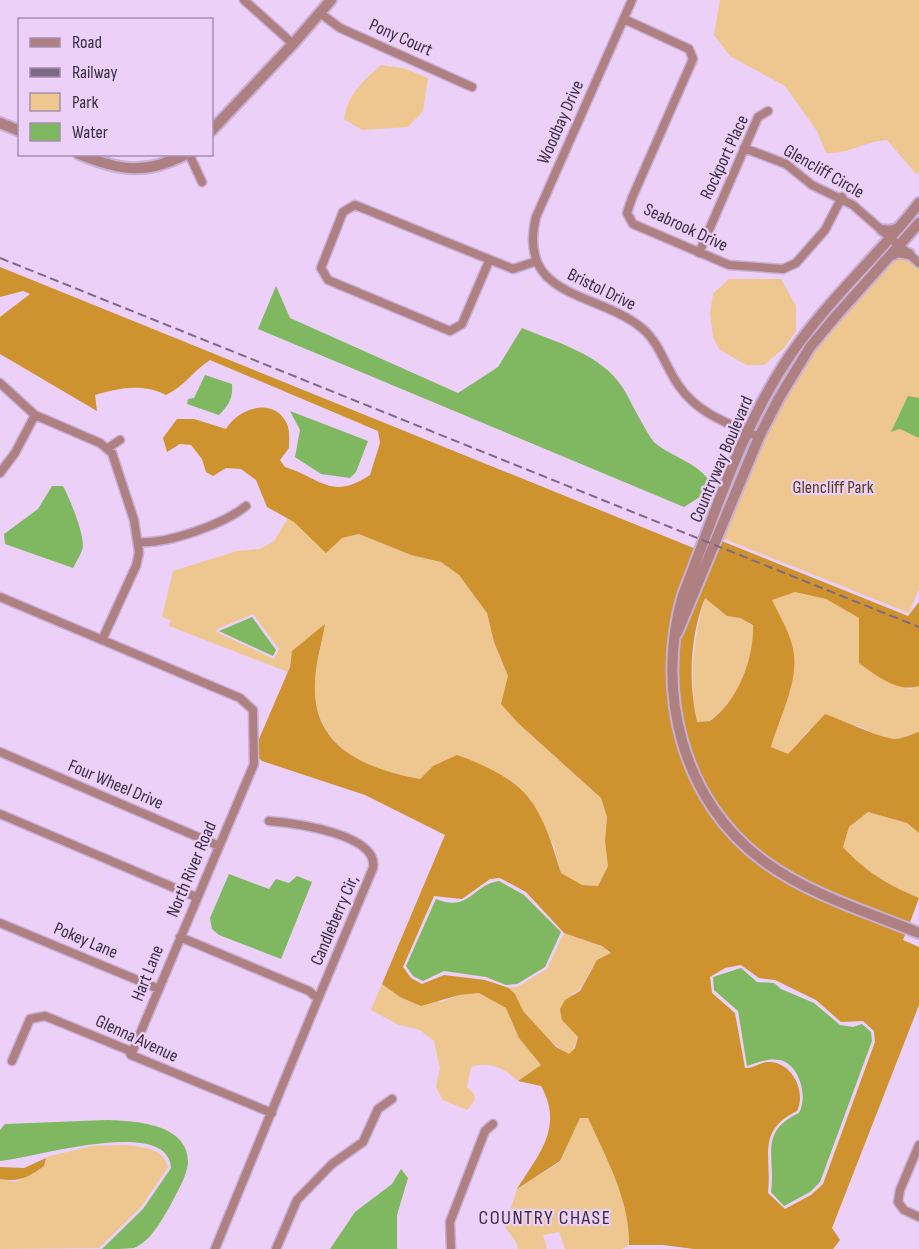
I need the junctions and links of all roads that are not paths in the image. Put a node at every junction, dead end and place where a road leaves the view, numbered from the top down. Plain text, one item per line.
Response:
1 (244, 0) edge
2 (331, 0) edge
3 (632, 0) edge
4 (320, 13) junction
5 (624, 19) junction
6 (293, 44) junction
7 (472, 87) dead end
8 (768, 111) dead end
9 (0, 123) edge
10 (213, 129) edge
11 (18, 130) edge
12 (744, 148) junction
13 (85, 156) edge
14 (184, 156) edge
15 (189, 156) edge
16 (202, 182) dead end
17 (842, 197) junction
18 (919, 203) edge
19 (919, 208) edge
20 (919, 223) edge
21 (893, 238) junction
22 (699, 254) junction
23 (909, 254) junction
24 (889, 256) junction
25 (489, 261) junction
26 (537, 261) junction
27 (919, 263) edge
28 (848, 300) junction
29 (0, 383) edge
30 (35, 415) junction
31 (747, 432) junction
32 (759, 437) junction
33 (120, 440) dead end
34 (108, 448) junction
35 (0, 472) edge
36 (246, 506) dead end
37 (139, 542) junction
38 (0, 597) edge
39 (677, 633) junction
40 (102, 640) junction
41 (0, 752) edge
42 (0, 814) edge
43 (269, 821) dead end
44 (219, 846) junction
45 (196, 897) junction
46 (0, 923) edge
47 (919, 933) edge
48 (180, 937) junction
49 (159, 989) junction
50 (318, 999) junction
51 (131, 1055) junction
52 (12, 1061) dead end
53 (392, 1099) dead end
54 (272, 1113) junction
55 (493, 1124) dead end
56 (919, 1145) edge
57 (919, 1217) edge
58 (215, 1249) edge
59 (276, 1249) edge
60 (451, 1249) edge

1 - 6 street
2 - 4 street
3 - 5 street, Woodbay Drive
4 - 6 street
4 - 7 street, Pony Court
5 - 22 street, Seabrook Drive
5 - 26 street, Woodbay Drive
6 - 10 street
8 - 12 street, Rockport Place
9 - 11 street
12 - 17 street, Glencliff Circle
12 - 22 street, Rockport Place
13 - 14 street
15 - 16 street
17 - 21 street, Glencliff Circle
17 - 22 street, Seabrook Drive
18 - 21 street, Countryway Boulevard
19 - 21 street
20 - 21 street, Countryway Boulevard
21 - 23 street, Glencliff Circle
21 - 23 street
21 - 24 street, Countryway Boulevard
21 - 28 street
21 - 31 street, Countryway Boulevard
23 - 24 street
23 - 27 street, Glencliff Circle
24 - 28 street, Countryway Boulevard
25 - 25 street
25 - 26 street
26 - 31 street, Bristol Drive
28 - 32 street, Countryway Boulevard
29 - 30 street
30 - 34 street
30 - 35 street
31 - 32 street, Bristol Drive
31 - 39 street, Countryway Boulevard
32 - 39 street, Countryway Boulevard
33 - 34 street
34 - 37 street
36 - 37 street
37 - 40 street
38 - 40 street, North River Road
39 - 47 street, Countryway Boulevard
40 - 44 street, North River Road
41 - 44 street, Four Wheel Drive
42 - 45 street
43 - 50 street, Candleberry Cir,
44 - 45 street, North River Road
45 - 48 street, North River Road
46 - 49 street, Pokey Lane
48 - 49 street, Hart Lane
48 - 50 street, North River Road
49 - 51 street, Hart Lane
50 - 54 street
51 - 52 street, Glenna Avenue
51 - 54 street, Glenna Avenue
53 - 59 street
54 - 58 street
55 - 60 street
56 - 57 street

